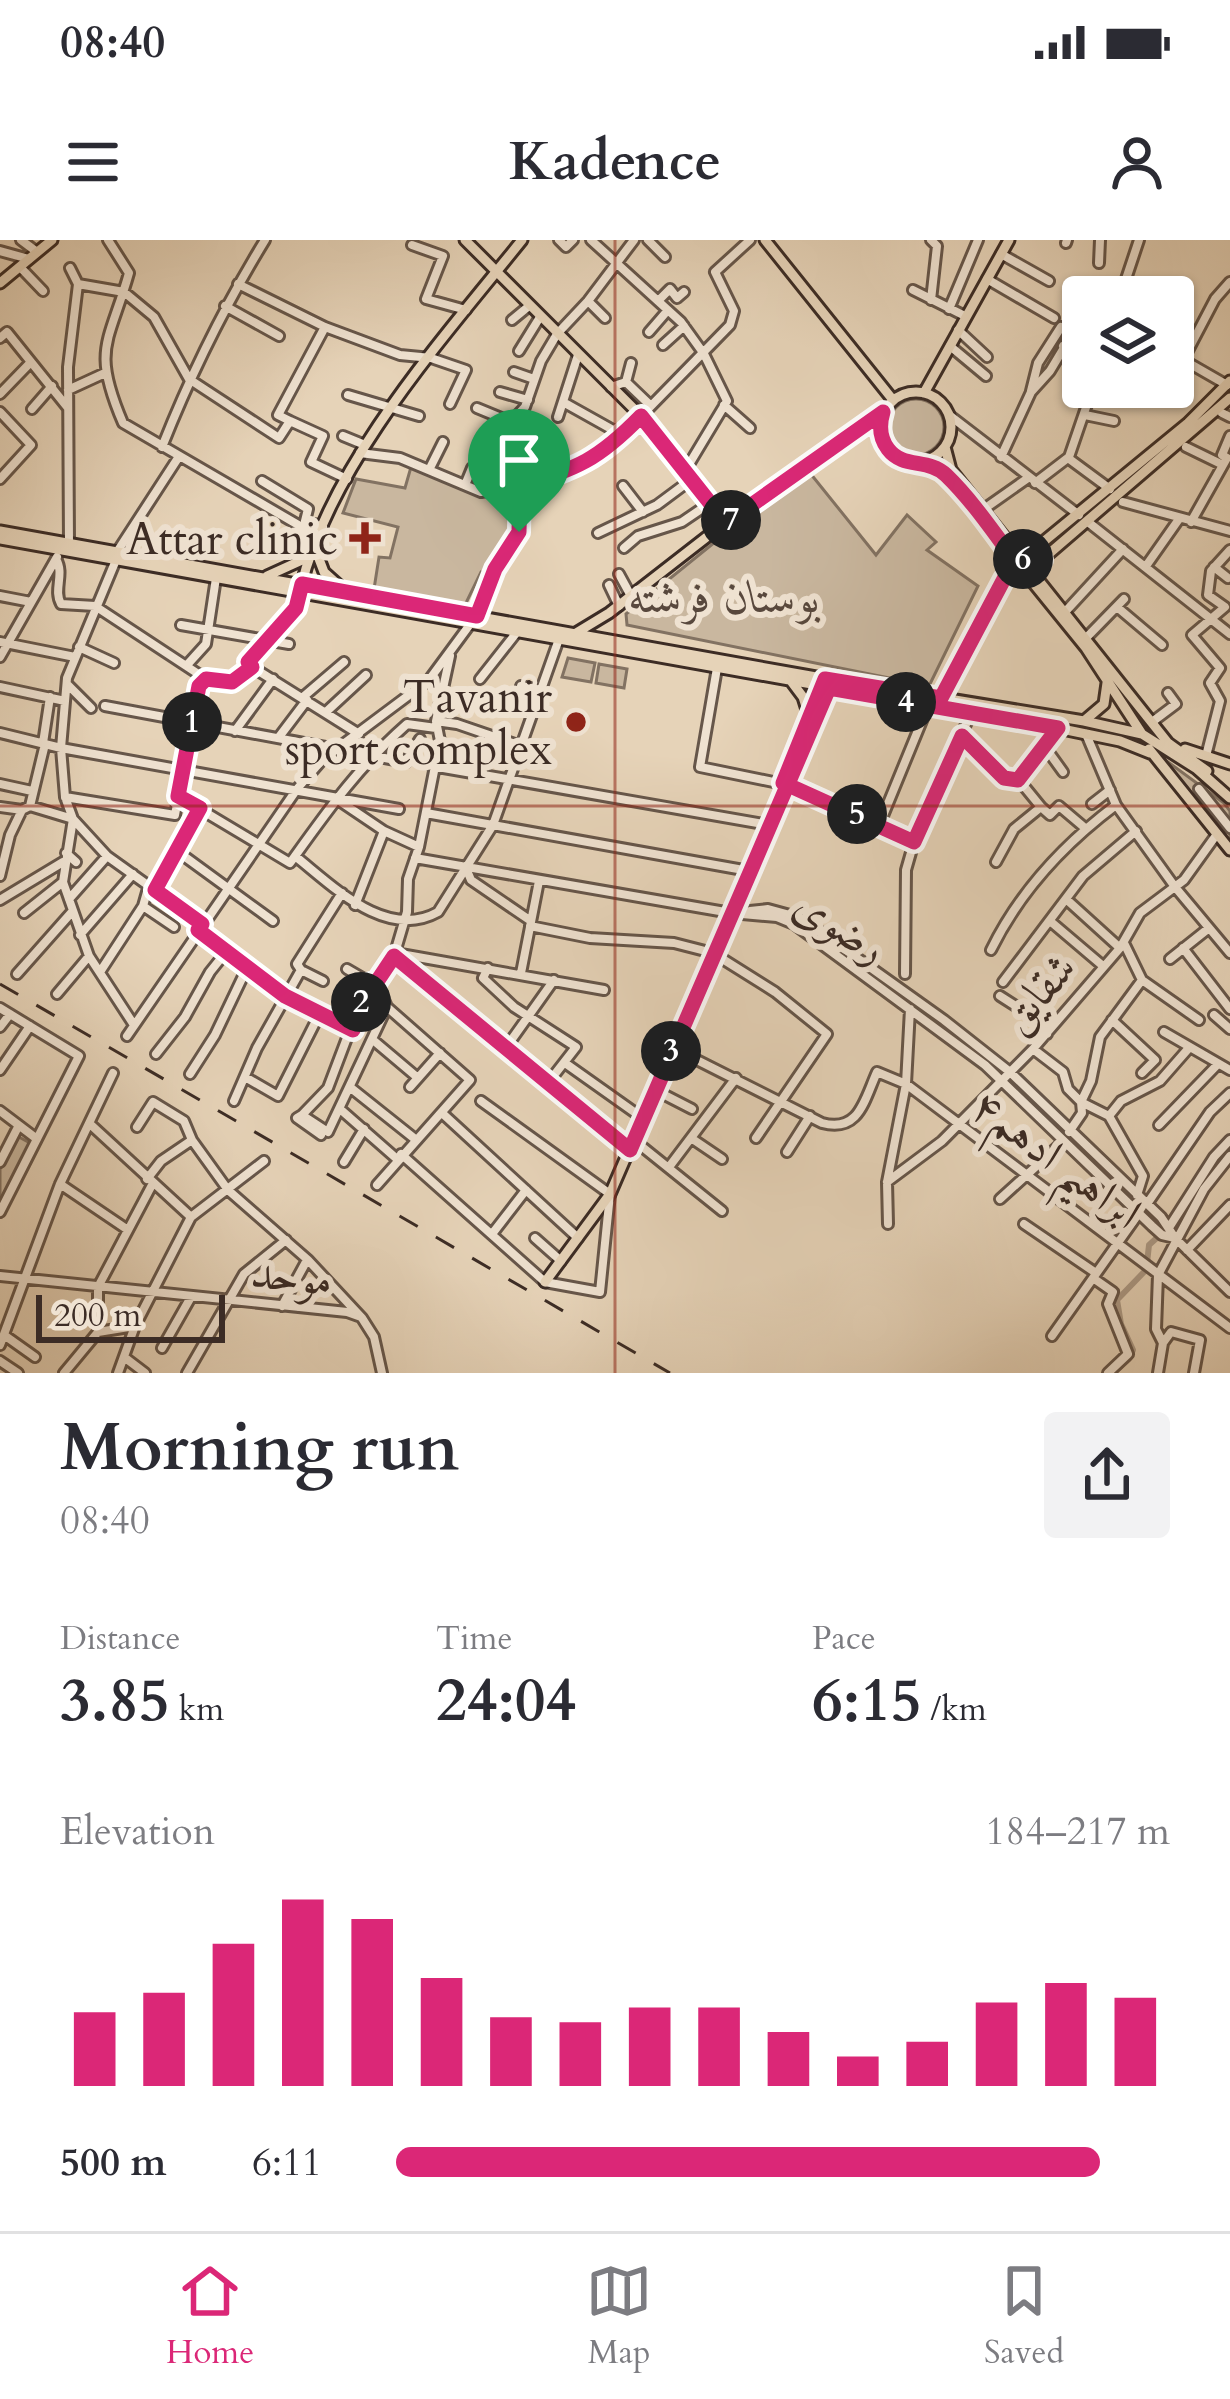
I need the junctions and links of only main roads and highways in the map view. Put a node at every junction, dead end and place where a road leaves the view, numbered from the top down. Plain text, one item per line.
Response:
1 (52, 240) edge
2 (465, 240) edge
3 (765, 240) edge
4 (1009, 240) edge
5 (517, 242) edge
6 (496, 272) junction
7 (0, 284) edge
8 (1228, 383) edge
9 (924, 393) junction
10 (1230, 398) edge
11 (892, 400) junction
12 (883, 412) junction
13 (1192, 427) junction
14 (945, 447) junction
15 (927, 461) junction
16 (1084, 518) junction
17 (726, 523) junction
18 (0, 535) edge
19 (317, 541) junction
20 (1035, 549) junction
21 (116, 556) junction
22 (1042, 560) junction
23 (1020, 561) junction
24 (1029, 571) junction
25 (262, 578) junction
26 (301, 588) junction
27 (347, 592) junction
28 (614, 609) junction
29 (474, 620) junction
30 (576, 633) junction
31 (603, 642) junction
32 (1106, 677) junction
33 (791, 681) junction
34 (827, 684) junction
35 (809, 719) junction
36 (1085, 727) junction
37 (1142, 734) junction
38 (1168, 743) junction
39 (1150, 753) junction
40 (1230, 764) edge
41 (1197, 770) junction
42 (786, 784) junction
43 (1177, 787) junction
44 (1230, 798) edge
45 (1230, 850) edge
46 (545, 1282) road end

1 - 7 main road
2 - 6 main road
3 - 11 main road
4 - 9 main road
5 - 6 main road
6 - 17 main road
6 - 19 main road
8 - 13 main road
9 - 11 main road
9 - 14 main road
10 - 13 main road
11 - 12 main road
12 - 15 main road
12 - 17 main road
13 - 16 main road
13 - 16 main road
14 - 15 main road
14 - 23 main road
15 - 23 main road
16 - 20 main road
16 - 22 main road
17 - 28 main road
18 - 21 main road
19 - 25 main road
19 - 26 main road
19 - 27 main road
20 - 22 main road
20 - 23 main road
21 - 25 main road
21 - 26 main road
22 - 24 main road
23 - 24 main road
24 - 32 main road
24 - 38 main road
25 - 26 main road
26 - 27 main road
26 - 29 main road
27 - 29 main road
28 - 30 main road
28 - 31 main road
29 - 30 main road
29 - 31 main road
30 - 31 main road
31 - 33 main road
31 - 34 main road
32 - 36 main road
32 - 37 main road
33 - 34 main road
33 - 35 main road
34 - 35 main road
34 - 36 main road
34 - 36 main road
34 - 42 main road
35 - 42 main road
36 - 37 main road
36 - 39 main road
37 - 39 main road
37 - 41 main road
38 - 40 main road
38 - 44 main road
39 - 43 main road
41 - 43 main road
41 - 44 main road
42 - 46 main road
43 - 45 main road

